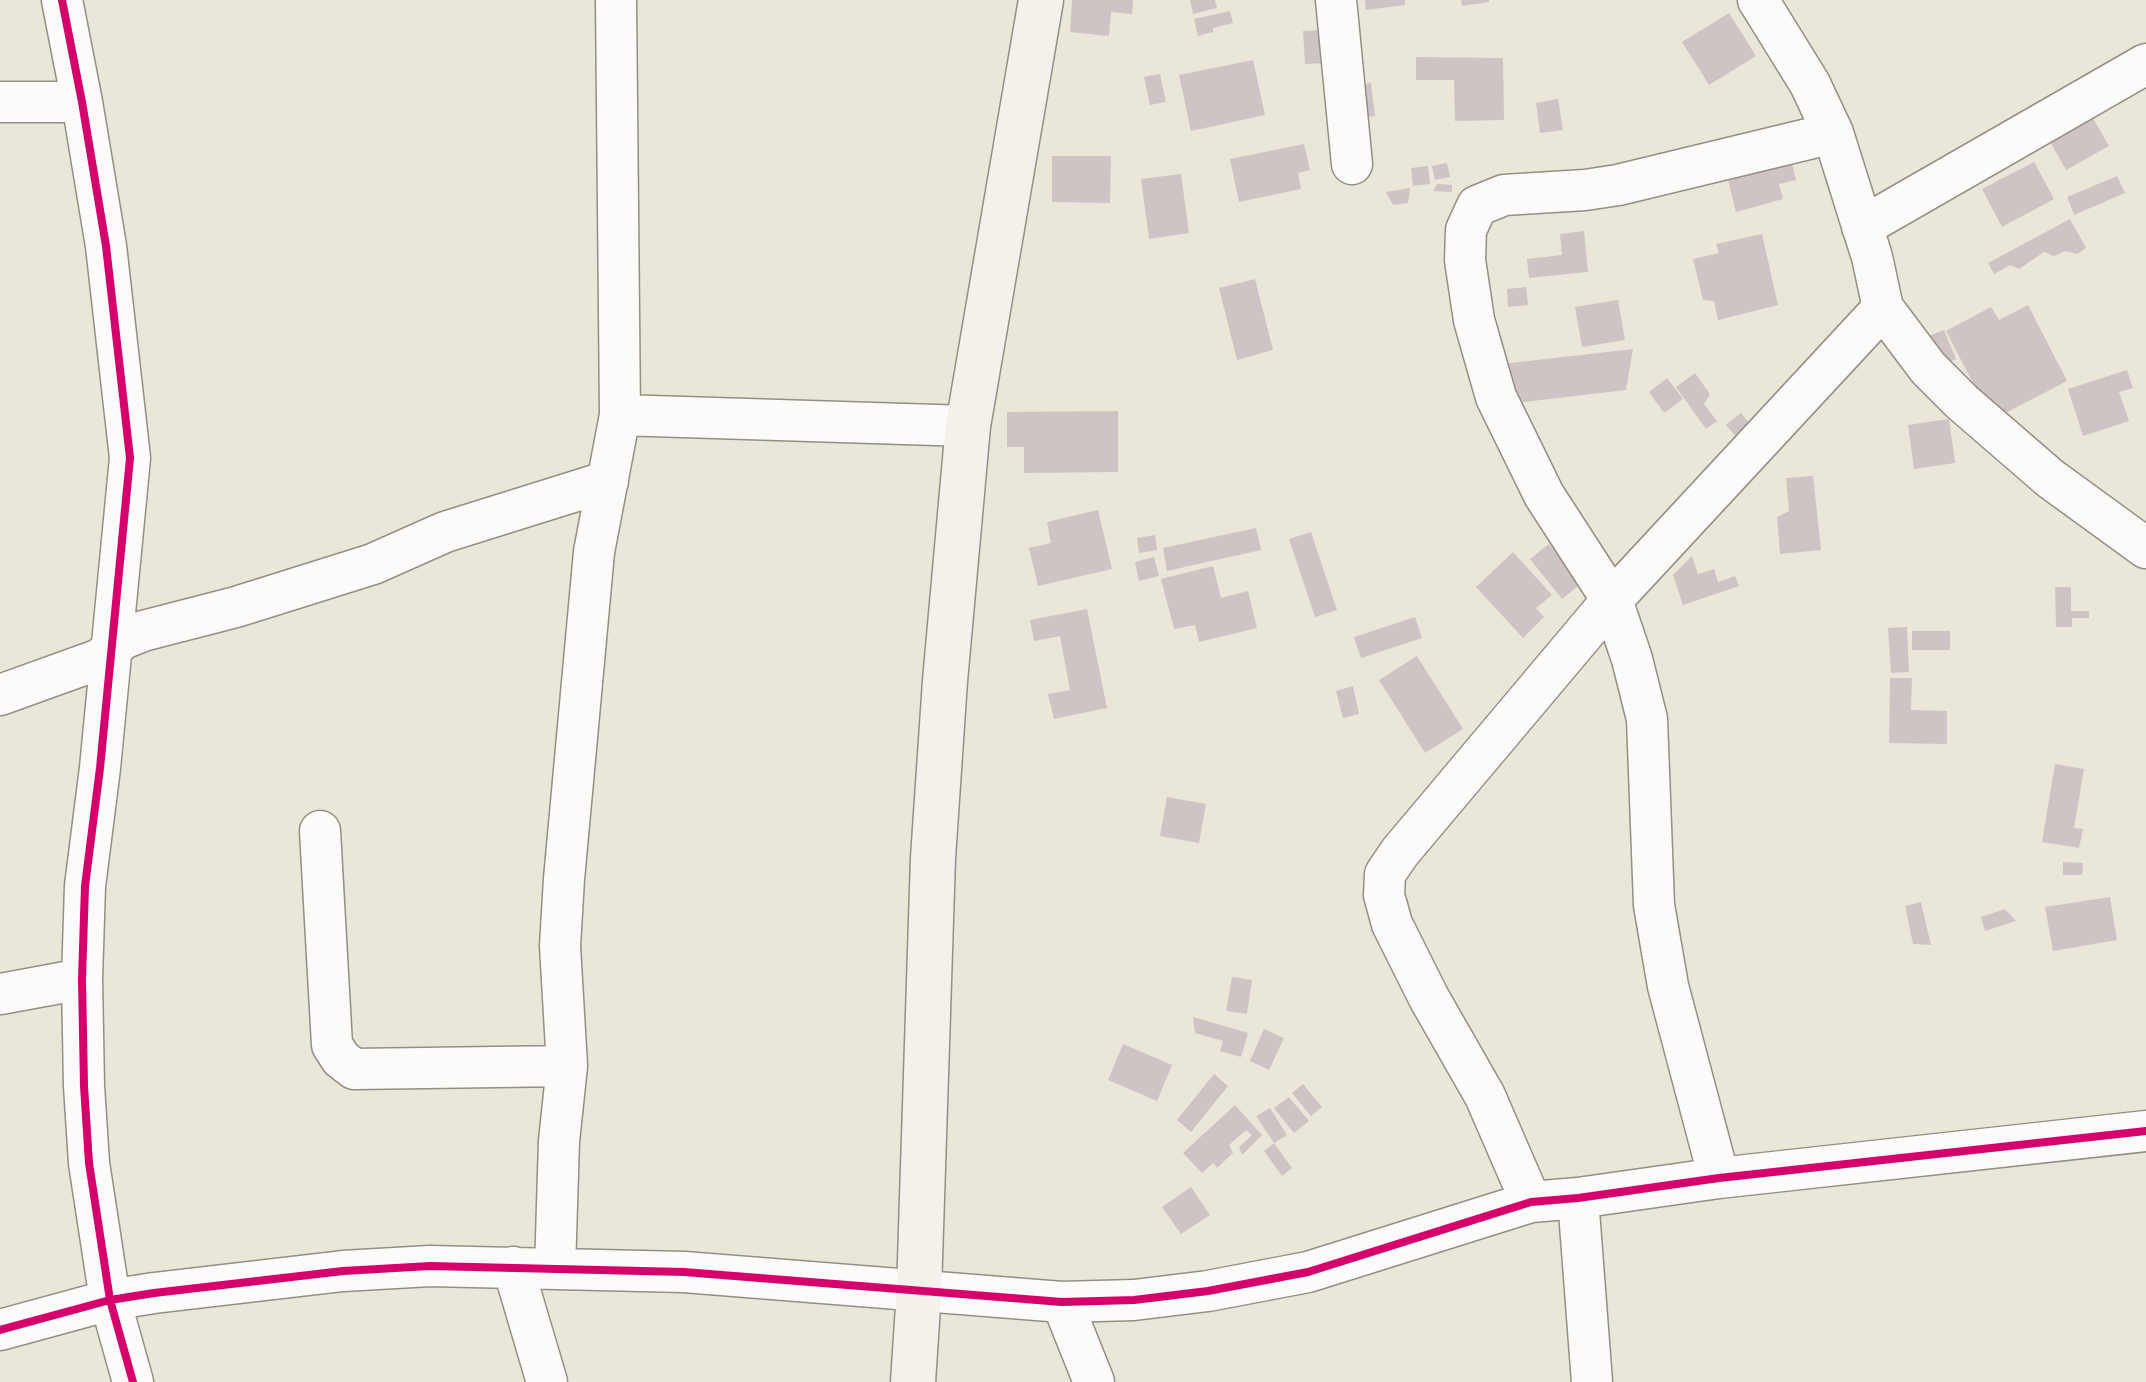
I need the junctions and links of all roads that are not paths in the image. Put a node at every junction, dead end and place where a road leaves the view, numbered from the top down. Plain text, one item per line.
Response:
1 (62, 0) edge
2 (616, 0) edge
3 (1041, 0) edge
4 (1336, 0) edge
5 (1758, 0) edge
6 (2146, 64) edge
7 (0, 102) edge
8 (82, 102) junction
9 (1833, 133) junction
10 (1352, 164) dead end
11 (1862, 227) junction
12 (1883, 308) junction
13 (620, 415) junction
14 (968, 426) junction
15 (608, 481) junction
16 (2146, 548) edge
17 (1612, 600) junction
18 (110, 652) junction
19 (0, 695) edge
20 (320, 831) dead end
21 (82, 979) junction
22 (0, 994) edge
23 (567, 1066) junction
24 (2146, 1131) edge
25 (1719, 1178) junction
26 (1578, 1198) junction
27 (1531, 1202) junction
28 (513, 1267) junction
29 (555, 1269) junction
30 (919, 1291) junction
31 (110, 1300) junction
32 (1062, 1302) junction
33 (0, 1330) edge
34 (133, 1382) edge
35 (547, 1382) edge
36 (913, 1382) edge
37 (1094, 1382) edge
38 (1592, 1382) edge

1 - 8 street
2 - 13 street
3 - 14 street
4 - 10 street
5 - 9 street
6 - 11 street
7 - 8 street
8 - 18 street
9 - 11 street
9 - 17 street
11 - 12 street
12 - 16 street
12 - 17 street
13 - 14 street
13 - 15 street
14 - 30 street
15 - 18 street
15 - 23 street
17 - 25 street
17 - 27 street
18 - 19 street
18 - 21 street
20 - 23 street
21 - 22 street
21 - 31 street
23 - 29 street
24 - 25 street
25 - 26 street
26 - 27 street
26 - 38 street
27 - 32 street
28 - 29 street
28 - 31 street
28 - 35 street
29 - 30 street
30 - 32 street
30 - 36 street
31 - 33 street
31 - 34 street
32 - 37 street

